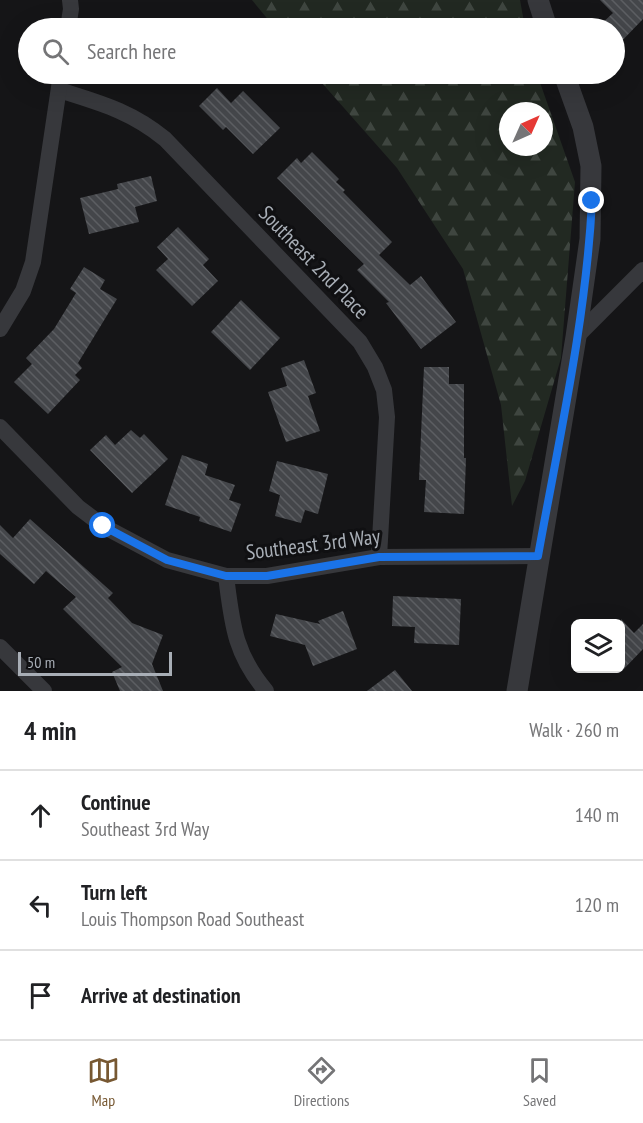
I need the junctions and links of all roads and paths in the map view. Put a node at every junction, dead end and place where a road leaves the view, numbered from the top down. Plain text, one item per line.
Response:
1 (70, 0) edge
2 (538, 0) edge
3 (70, 18) edge
4 (544, 18) edge
5 (60, 84) edge
6 (64, 84) edge
7 (568, 84) edge
8 (643, 270) edge
9 (0, 328) edge
10 (576, 337) junction
11 (0, 427) edge
12 (538, 556) junction
13 (379, 557) junction
14 (226, 576) junction
15 (0, 646) edge
16 (44, 691) edge
17 (266, 691) edge
18 (517, 691) edge

1 - 3 street
2 - 4 street
5 - 9 street
6 - 13 street, Southeast 2nd Place
7 - 10 street
8 - 10 street
10 - 12 street
11 - 14 street, Southeast 3rd Way
12 - 13 street, Southeast 3rd Way
12 - 18 street
13 - 14 street, Southeast 3rd Way
14 - 17 street
15 - 16 street

